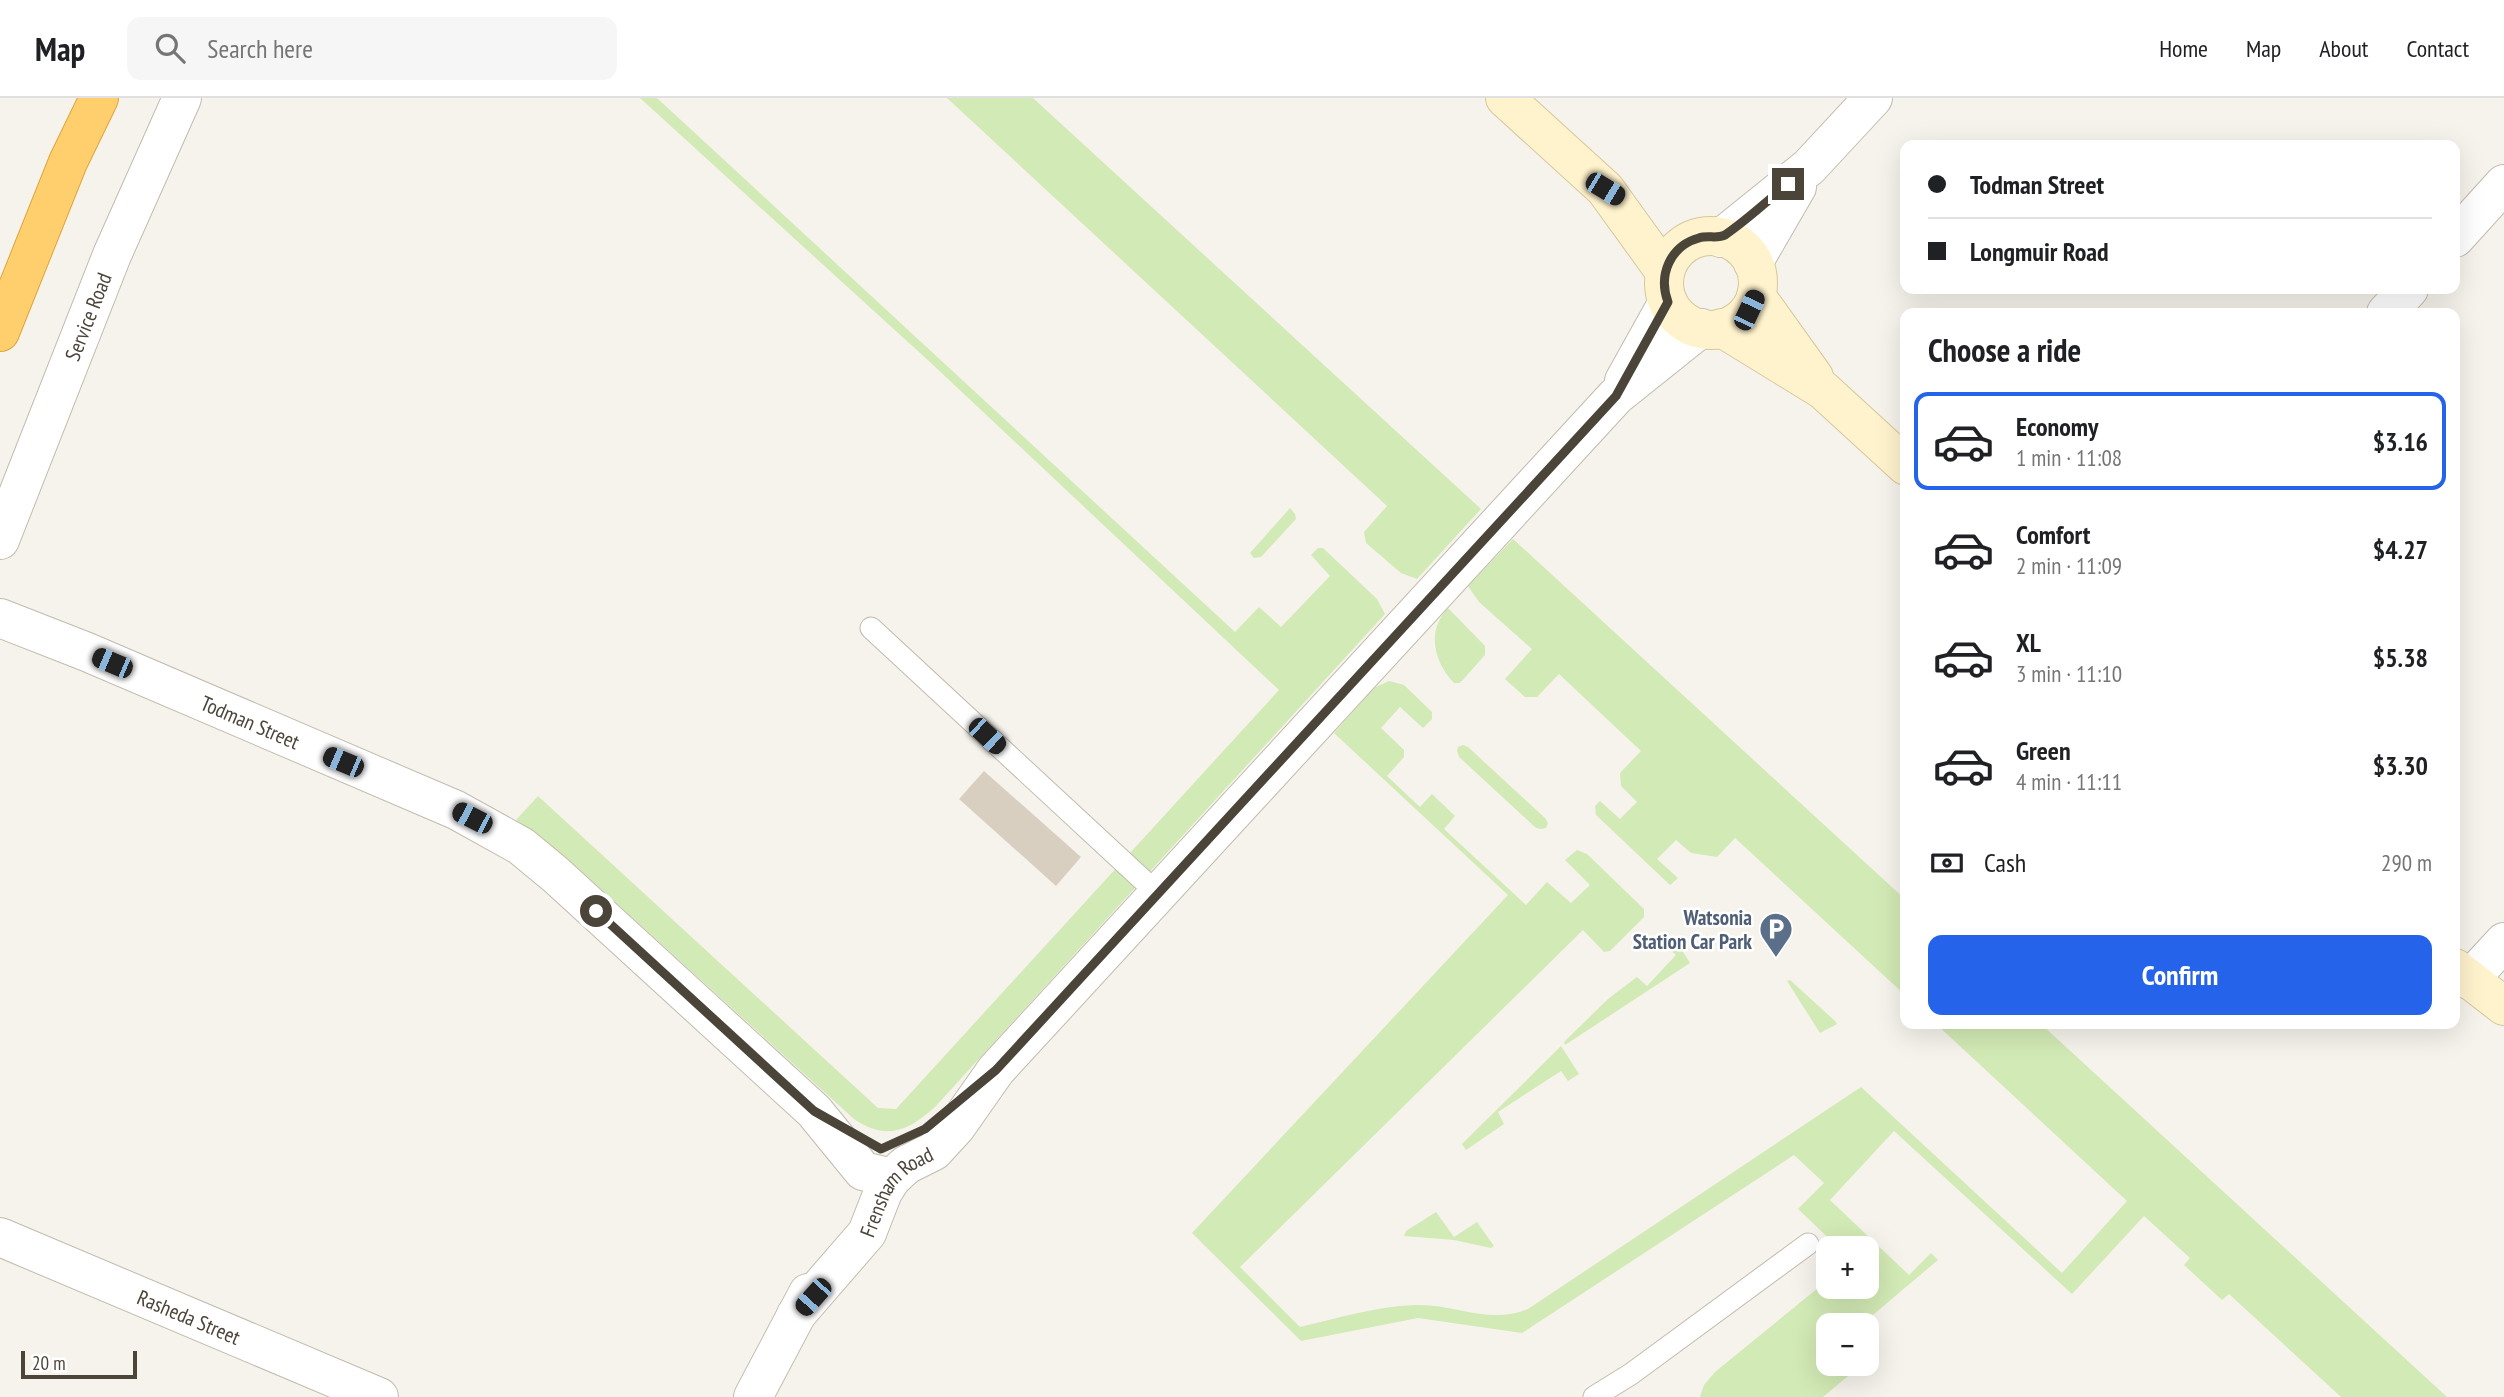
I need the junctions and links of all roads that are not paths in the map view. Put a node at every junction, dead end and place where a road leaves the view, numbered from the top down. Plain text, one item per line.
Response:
1 (99, 98) edge
2 (182, 98) edge
3 (1505, 98) edge
4 (1873, 98) edge
5 (1809, 167) junction
6 (2504, 184) edge
7 (1605, 189) junction
8 (2460, 232) edge
9 (1706, 239) junction
10 (1754, 280) junction
11 (1667, 287) junction
12 (2404, 294) edge
13 (2391, 308) edge
14 (1712, 328) junction
15 (0, 332) edge
16 (1823, 390) junction
17 (1616, 396) junction
18 (1900, 461) edge
19 (0, 540) edge
20 (0, 618) edge
21 (871, 628) dead end
22 (1157, 893) junction
23 (2504, 943) edge
24 (2462, 974) edge
25 (2504, 1006) edge
26 (878, 1166) junction
27 (0, 1237) edge
28 (1808, 1244) dead end
29 (379, 1397) edge
30 (753, 1397) edge
31 (1594, 1397) edge

1 - 15 highway
2 - 19 street, Service Road
3 - 7 street
4 - 5 street
5 - 9 street
5 - 10 street
6 - 8 street
7 - 9 street
7 - 11 street
9 - 10 street
9 - 11 street
10 - 14 street
10 - 16 street
11 - 14 street
11 - 17 street, Frensham Road
12 - 13 street
14 - 16 street
14 - 17 street, Frensham Road
16 - 18 street
17 - 22 street, Frensham Road
20 - 26 street, Todman Street
21 - 22 lane
22 - 26 street, Frensham Road
23 - 24 street
24 - 25 street
26 - 30 street, Frensham Road
27 - 29 street, Rasheda Street
28 - 31 lane

